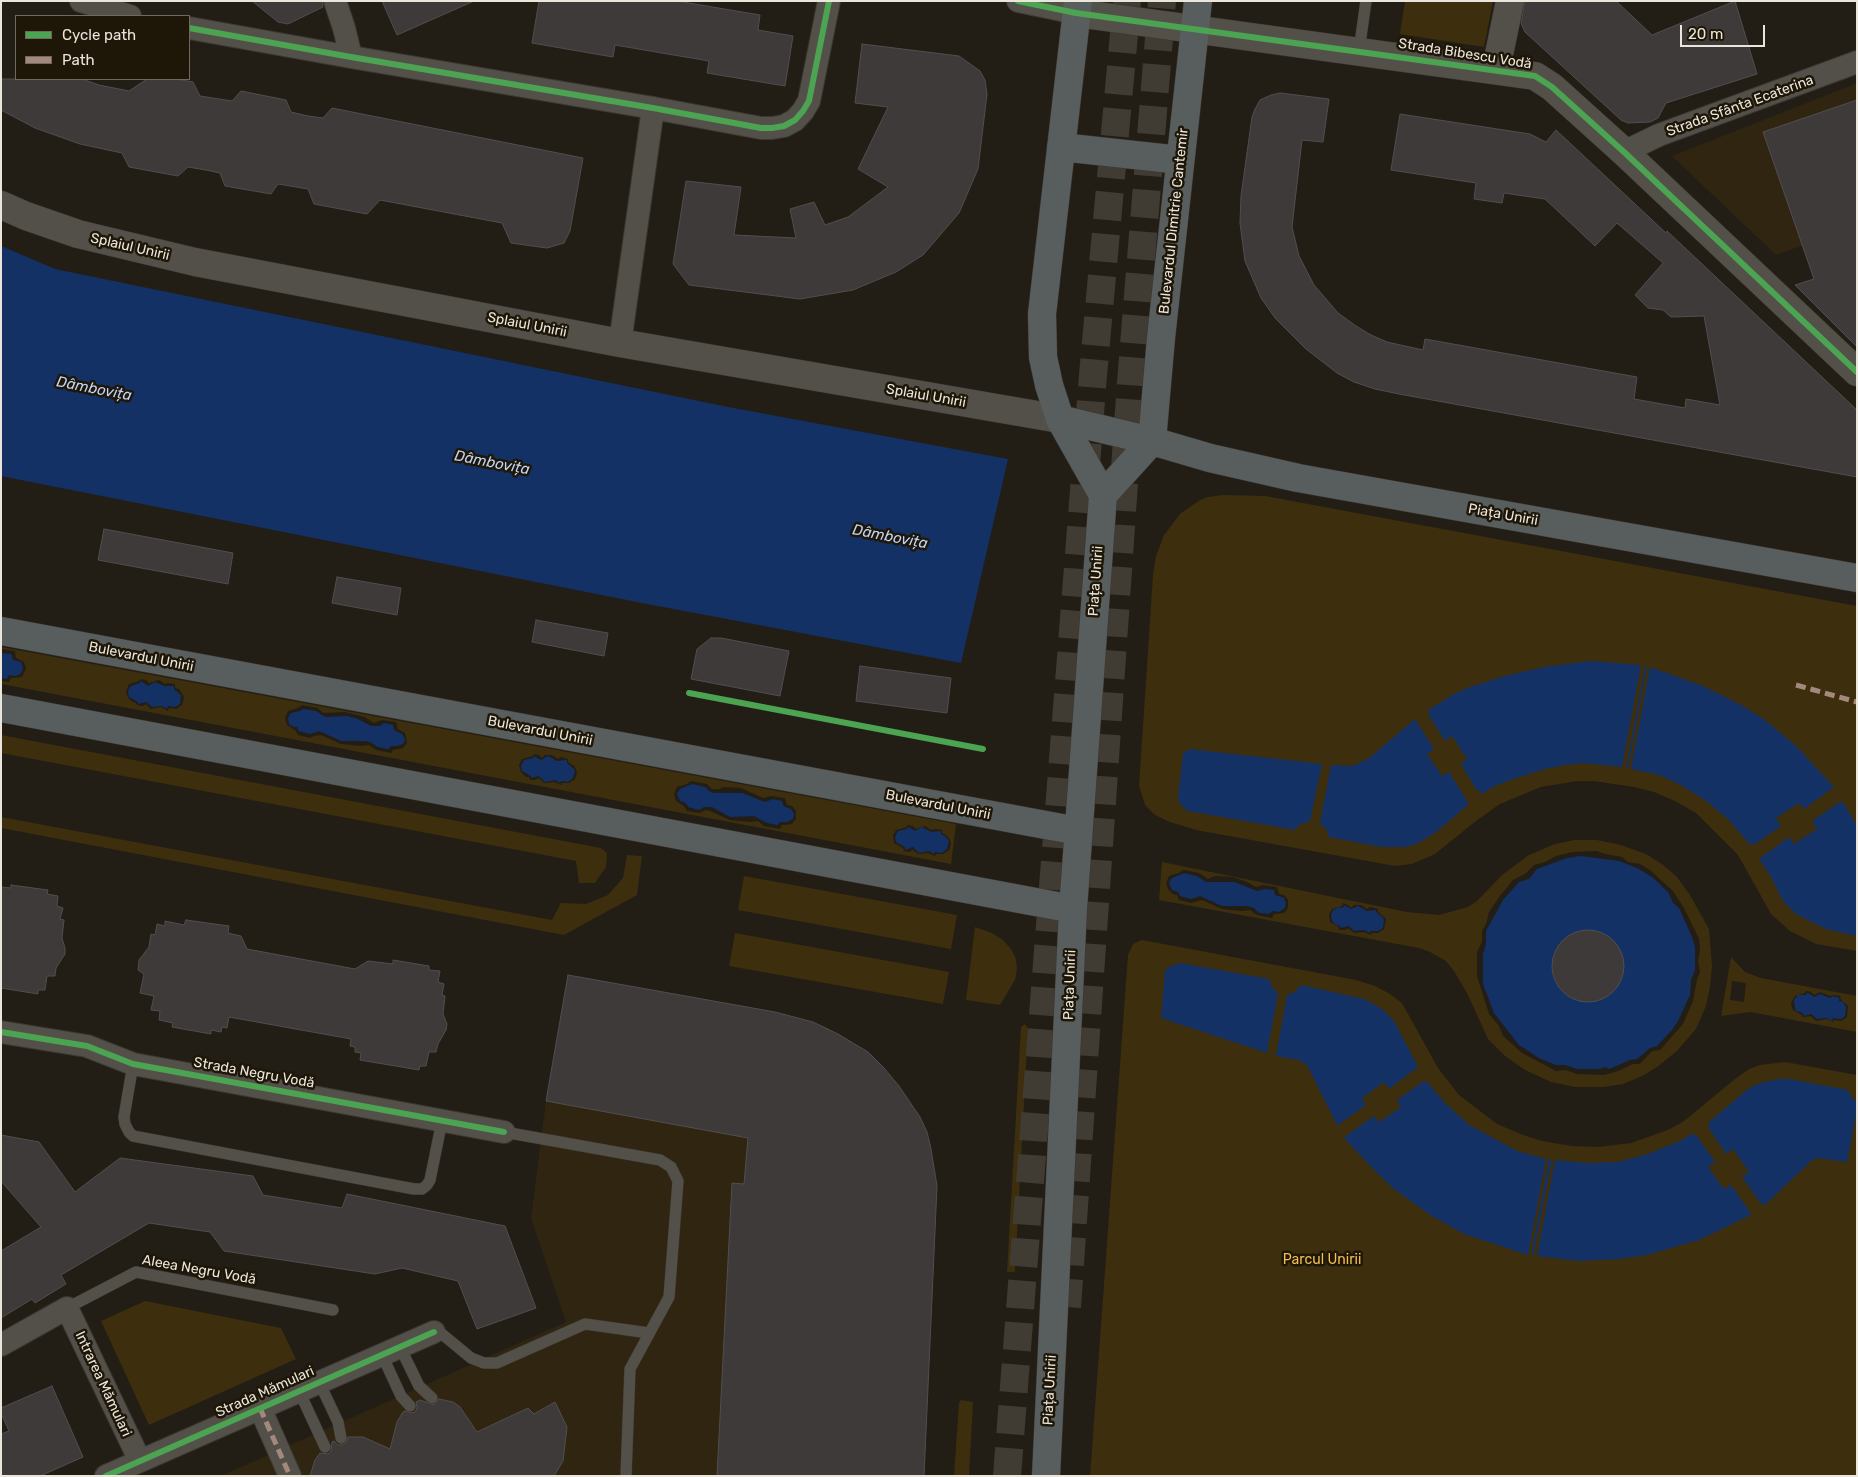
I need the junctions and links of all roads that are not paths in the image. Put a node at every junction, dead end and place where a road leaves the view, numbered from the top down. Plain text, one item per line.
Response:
1 (82, 1) edge
2 (335, 1) edge
3 (829, 1) edge
4 (1018, 1) edge
5 (1198, 1) edge
6 (1366, 1) edge
7 (1510, 1) edge
8 (1077, 7) edge
9 (127, 15) edge
10 (190, 28) edge
11 (1195, 29) junction
12 (1359, 51) junction
13 (351, 57) junction
14 (1857, 62) edge
15 (1496, 69) junction
16 (653, 108) junction
17 (1061, 147) junction
18 (1624, 152) junction
19 (1180, 160) junction
20 (1, 205) edge
21 (620, 342) junction
22 (1857, 372) edge
23 (1060, 419) junction
24 (1152, 441) junction
25 (1102, 495) junction
26 (1857, 578) edge
27 (1, 632) edge
28 (1, 708) edge
29 (1078, 831) junction
30 (1073, 909) junction
31 (1, 1032) edge
32 (133, 1064) junction
33 (442, 1121) junction
34 (504, 1132) joint
35 (67, 1308) junction
36 (333, 1310) dead end
37 (434, 1332) joint
38 (649, 1333) junction
39 (1, 1345) edge
40 (391, 1351) junction
41 (309, 1386) junction
42 (432, 1398) dead end
43 (410, 1406) dead end
44 (260, 1408) junction
45 (341, 1438) dead end
46 (326, 1447) dead end
47 (140, 1461) junction
48 (106, 1476) edge
49 (290, 1476) edge
50 (626, 1476) edge
51 (1046, 1476) edge

1 - 9 street
2 - 13 street
3 - 16 street
4 - 8 street
5 - 11 main road, Bulevardul Dimitrie Cantemir
6 - 12 lane
7 - 15 main road
8 - 11 main road, Strada Bibescu Vodă
8 - 17 main road
10 - 13 street
11 - 12 main road, Strada Bibescu Vodă
11 - 19 main road, Bulevardul Dimitrie Cantemir
12 - 15 main road, Strada Bibescu Vodă
13 - 16 street
14 - 18 street, Strada Sfânta Ecaterina
15 - 18 main road, Strada Bibescu Vodă
16 - 21 street
17 - 19 main road
17 - 23 main road
18 - 22 main road, Strada Bibescu Vodă
19 - 24 main road, Bulevardul Dimitrie Cantemir
20 - 21 main road, Splaiul Unirii
21 - 23 main road, Splaiul Unirii
23 - 24 main road, Piața Unirii
23 - 25 main road
24 - 25 main road
24 - 26 main road, Piața Unirii
25 - 29 main road, Piața Unirii
27 - 29 main road, Bulevardul Unirii
28 - 30 main road
29 - 30 main road, Piața Unirii
30 - 51 main road, Piața Unirii
31 - 32 street, Strada Negru Vodă
32 - 33 street, Strada Negru Vodă
32 - 33 lane
33 - 34 street, Strada Negru Vodă
34 - 38 lane
35 - 36 lane, Aleea Negru Vodă
35 - 39 street
35 - 47 street, Intrarea Mămulari
37 - 38 lane
37 - 40 street, Strada Mămulari
38 - 50 lane
40 - 41 street, Strada Mămulari
40 - 42 lane
40 - 43 lane
41 - 44 street, Strada Mămulari
41 - 45 lane
41 - 46 lane
44 - 47 street, Strada Mămulari
44 - 49 street
47 - 48 street, Strada Mămulari

